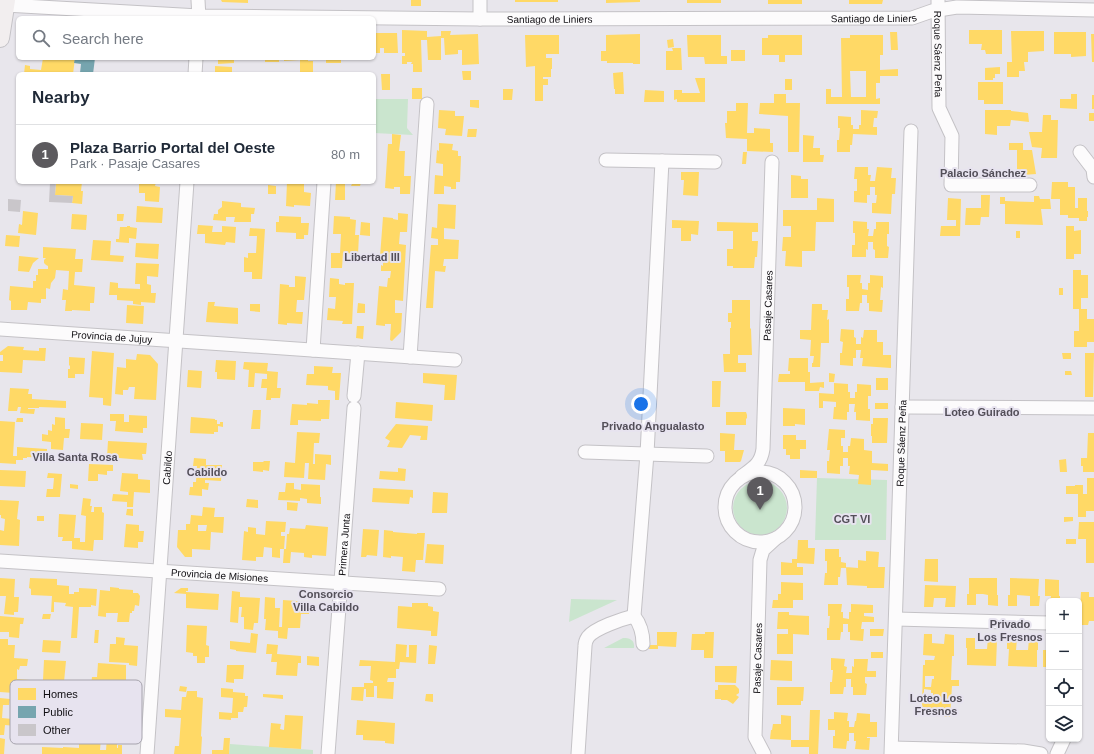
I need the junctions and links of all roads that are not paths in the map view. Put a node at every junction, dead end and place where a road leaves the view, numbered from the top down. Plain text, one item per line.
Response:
1 (198, 0) edge
2 (480, 0) edge
3 (5, 3) edge
4 (938, 5) edge
5 (1094, 10) edge
6 (185, 16) edge
7 (199, 16) edge
8 (376, 18) edge
9 (480, 19) junction
10 (0, 38) edge
11 (196, 60) edge
12 (195, 72) edge
13 (427, 104) dead end
14 (911, 131) dead end
15 (1080, 152) dead end
16 (606, 160) dead end
17 (662, 161) junction
18 (715, 162) dead end
19 (772, 162) dead end
20 (1094, 177) edge
21 (187, 184) edge
22 (324, 184) edge
23 (1030, 185) dead end
24 (0, 329) edge
25 (176, 341) junction
26 (313, 350) junction
27 (358, 353) junction
28 (410, 357) junction
29 (455, 360) dead end
30 (902, 407) junction
31 (1094, 408) edge
32 (763, 449) junction
33 (585, 452) dead end
34 (647, 454) junction
35 (707, 456) dead end
36 (775, 475) junction
37 (742, 476) junction
38 (744, 539) junction
39 (775, 539) junction
40 (760, 560) junction
41 (0, 561) edge
42 (160, 571) junction
43 (341, 583) junction
44 (439, 589) dead end
45 (634, 616) junction
46 (896, 619) junction
47 (1046, 623) edge
48 (643, 644) dead end
49 (1062, 742) edge
50 (891, 751) edge
51 (147, 754) edge
52 (328, 754) edge
53 (578, 754) edge
54 (764, 754) edge
55 (1041, 754) edge
56 (1056, 754) edge

1 - 7 street
2 - 9 street
3 - 6 street, Santiago de Liniers
3 - 10 main road
4 - 5 street, Santiago de Liniers
4 - 9 street, Santiago de Liniers
4 - 23 street, Roque Sáenz Peña
8 - 9 street, Santiago de Liniers
11 - 12 street
13 - 28 street
14 - 30 street, Roque Sáenz Peña
15 - 20 street
16 - 17 street
17 - 18 street
17 - 34 street
19 - 32 street, Pasaje Casares
21 - 25 street, Cabildo
22 - 26 street
24 - 25 street, Provincia de Jujuy
25 - 26 street, Provincia de Jujuy
25 - 42 street, Cabildo
26 - 27 street, Provincia de Jujuy
27 - 28 street, Provincia de Jujuy
27 - 43 street, Primera Junta
28 - 29 street, Provincia de Jujuy
30 - 31 street
30 - 46 street, Roque Sáenz Peña
32 - 36 street, Pasaje Casares
32 - 37 street, Pasaje Casares
33 - 34 street
34 - 35 street
34 - 45 street
36 - 37 street
36 - 39 street, Pasaje Casares
37 - 38 street, Pasaje Casares
38 - 39 street
38 - 40 street, Pasaje Casares
39 - 40 street, Pasaje Casares
40 - 54 street, Pasaje Casares
41 - 42 street, Provincia de Misiones
42 - 43 street, Provincia de Misiones
42 - 51 street, Cabildo
43 - 44 street, Provincia de Misiones
43 - 52 street, Primera Junta
45 - 48 street
45 - 53 street
46 - 47 street
46 - 50 street, Roque Sáenz Peña
49 - 56 street
50 - 55 street

